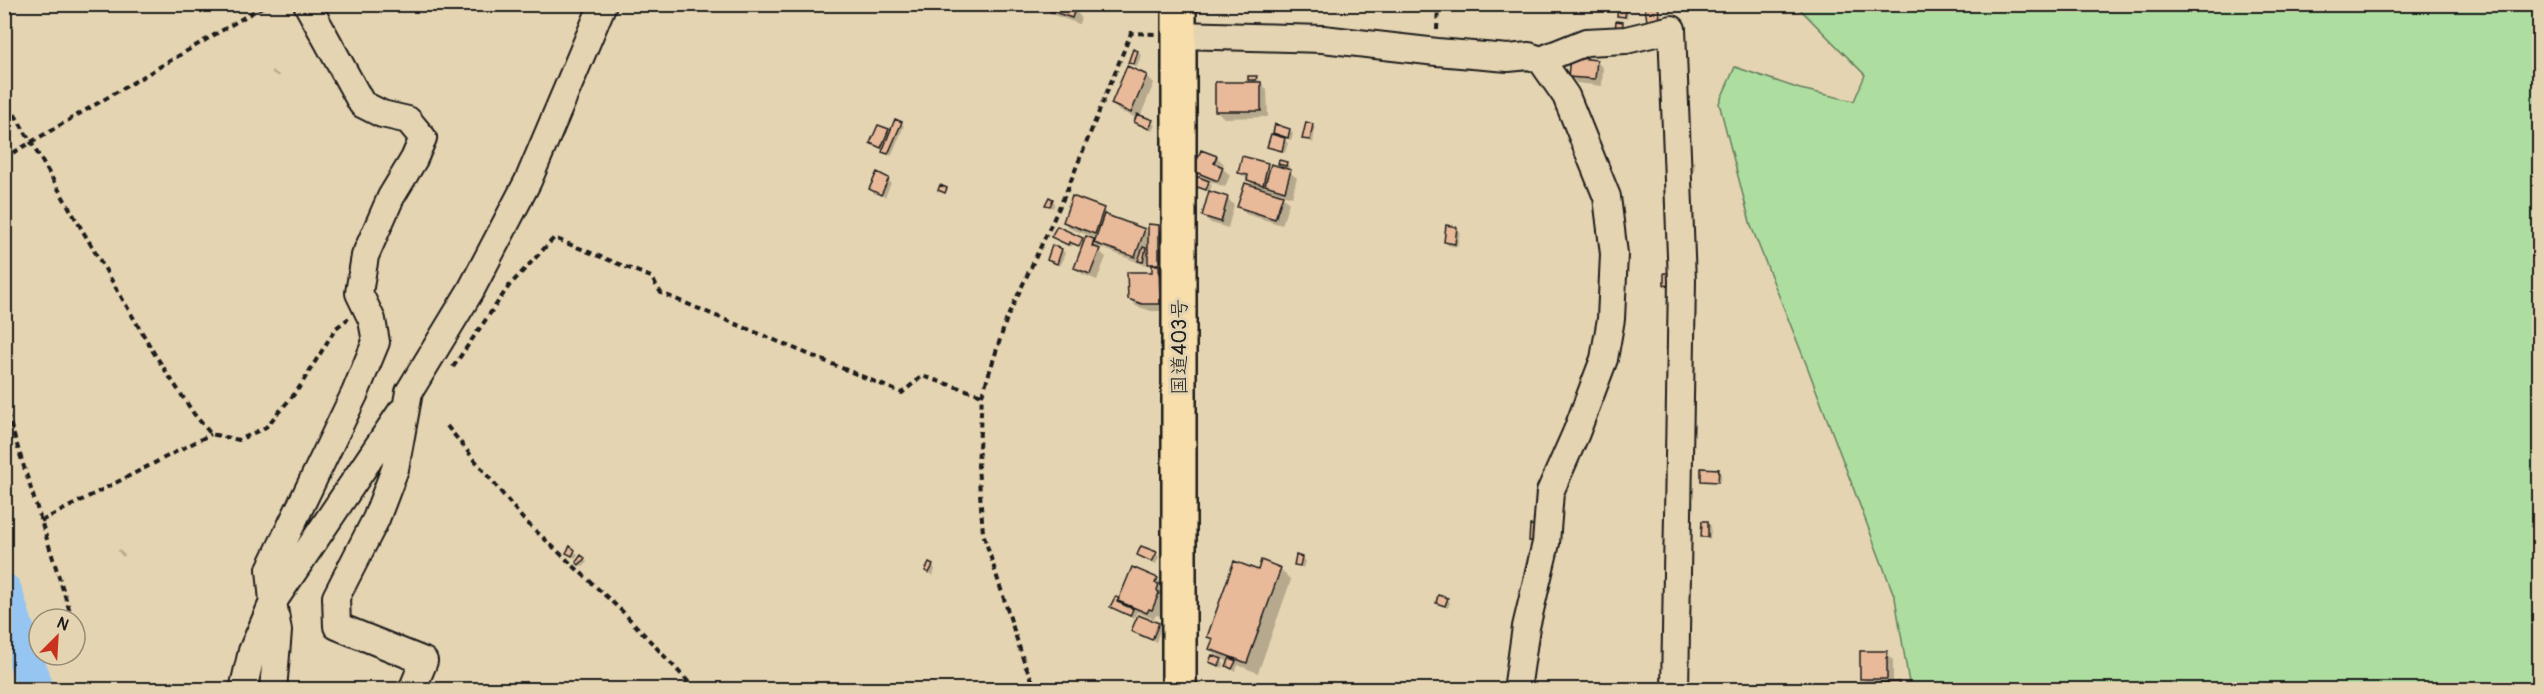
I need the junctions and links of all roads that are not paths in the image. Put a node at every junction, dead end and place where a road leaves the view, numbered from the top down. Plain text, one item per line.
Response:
1 (307, 4) edge
2 (603, 4) edge
3 (1179, 20) edge
4 (1541, 60) junction
5 (406, 404) junction
6 (273, 602) junction
7 (243, 690) edge
8 (273, 690) edge
9 (412, 690) edge
10 (1179, 690) edge
11 (1517, 690) edge
12 (1675, 690) edge

1 - 6 street
2 - 5 street
3 - 4 street
3 - 10 highway, 国道403号
4 - 11 street
4 - 12 street
5 - 6 street
5 - 9 street
6 - 7 street
6 - 8 street

